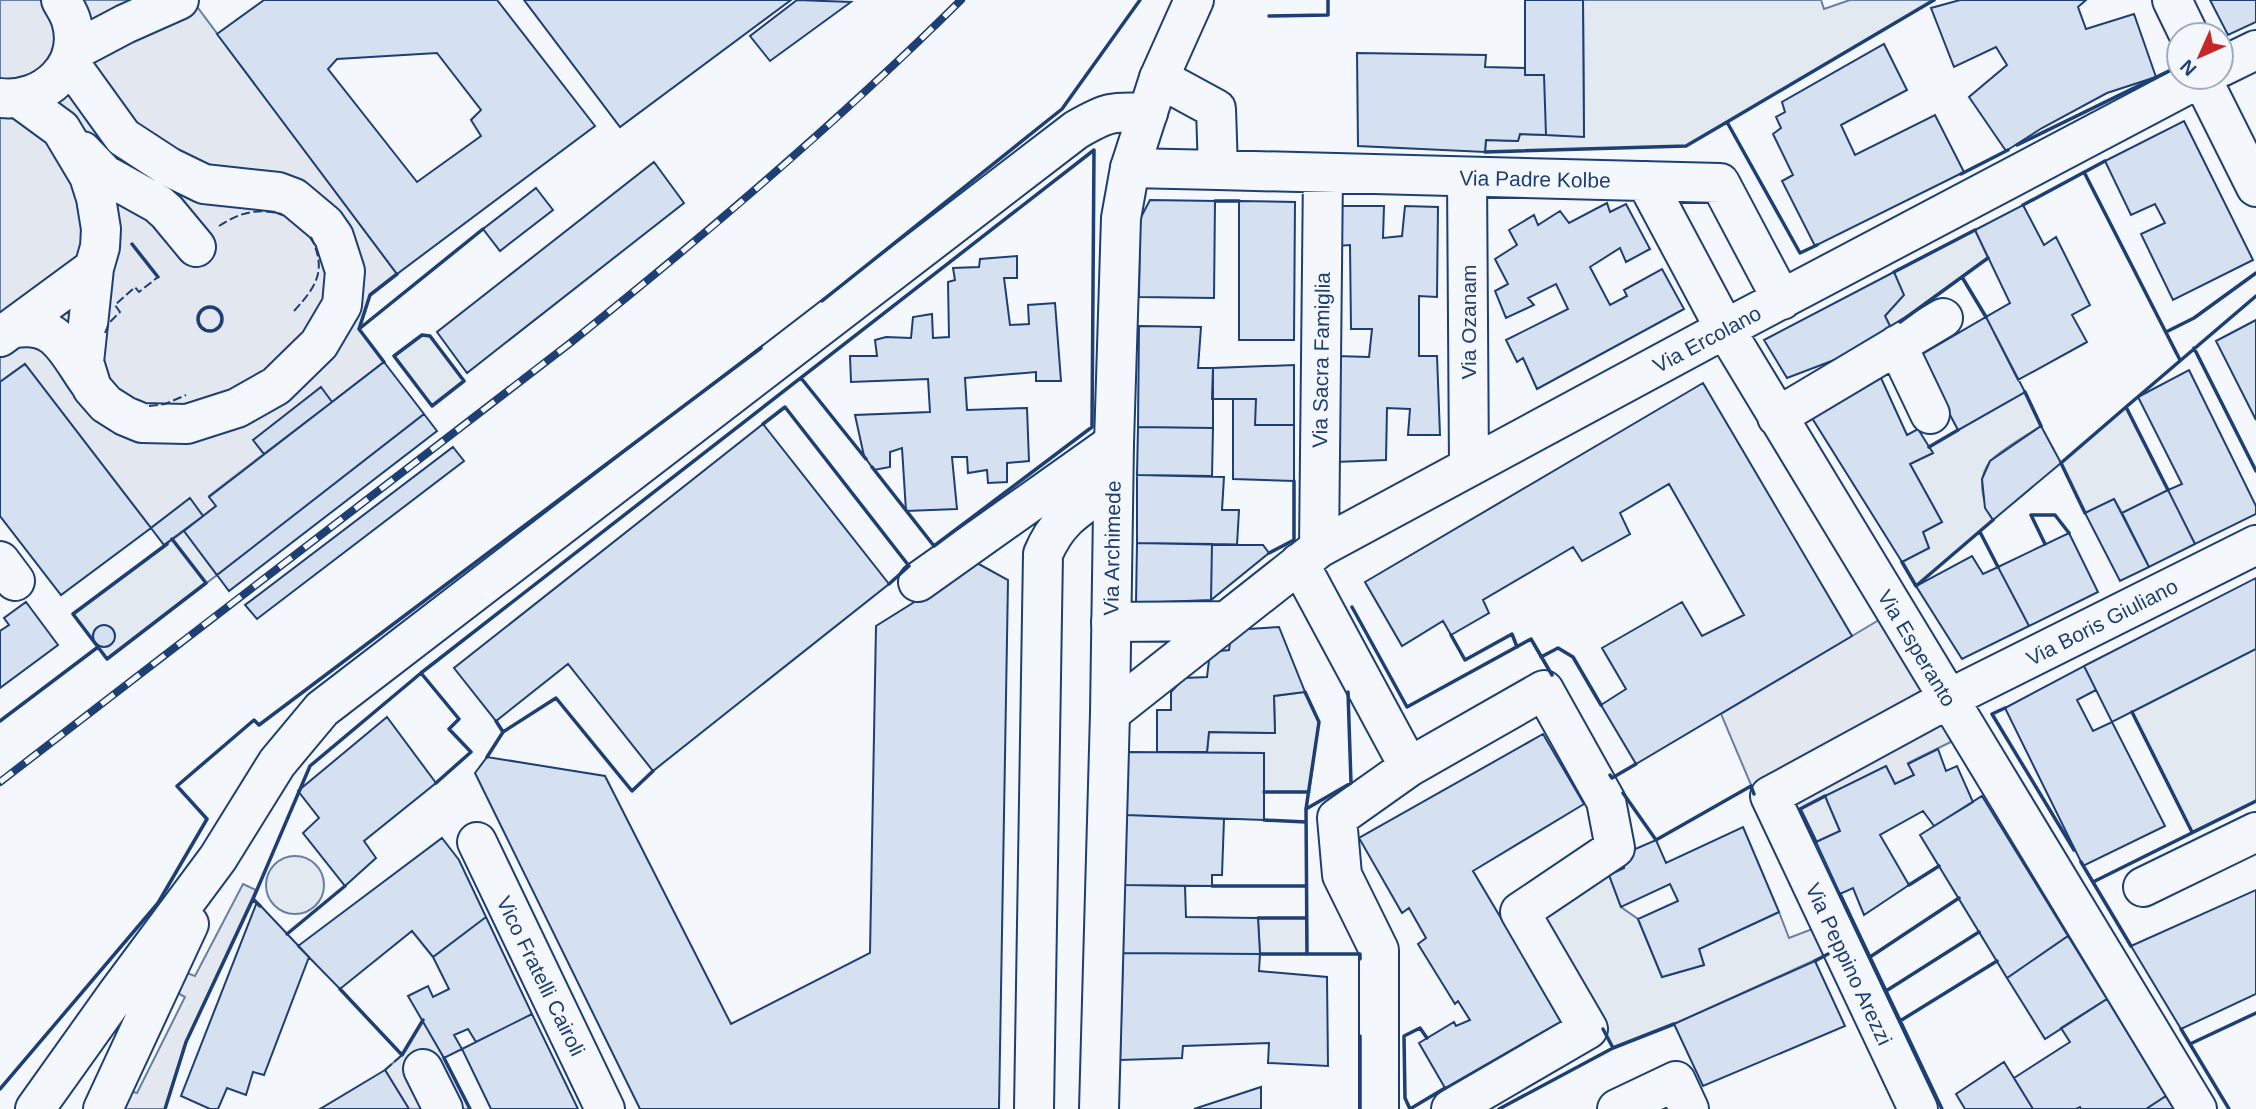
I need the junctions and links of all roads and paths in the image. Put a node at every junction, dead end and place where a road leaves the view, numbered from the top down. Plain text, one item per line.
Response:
1 (61, 0) edge
2 (180, 0) edge
3 (1194, 0) edge
4 (2172, 0) edge
5 (2182, 21) edge
6 (2256, 50) edge
7 (70, 57) junction
8 (2235, 60) edge
9 (2175, 91) edge
10 (2208, 91) edge
11 (1154, 96) junction
12 (8, 102) edge
13 (61, 129) junction
14 (123, 137) junction
15 (1130, 168) junction
16 (1218, 170) junction
17 (1323, 173) junction
18 (1467, 177) junction
19 (1646, 181) junction
20 (2256, 187) edge
21 (94, 268) junction
22 (1782, 300) junction
23 (1943, 318) dead end
24 (1725, 329) junction
25 (5, 333) edge
26 (1897, 345) junction
27 (92, 387) junction
28 (1930, 414) dead end
29 (1777, 417) junction
30 (1114, 443) junction
31 (1469, 467) junction
32 (1113, 484) junction
33 (2256, 545) edge
34 (1309, 555) junction
35 (918, 582) dead end
36 (1225, 621) junction
37 (1111, 622) junction
38 (1948, 699) junction
39 (1110, 713) junction
40 (1409, 767) junction
41 (1781, 818) joint
42 (2256, 832) edge
43 (477, 842) dead end
44 (218, 858) junction
45 (2143, 887) dead end
46 (423, 1069) dead end
47 (35, 1109) edge
48 (103, 1109) edge
49 (443, 1109) edge
50 (605, 1109) edge
51 (1034, 1109) edge
52 (1099, 1109) edge
53 (1379, 1109) edge
54 (1451, 1109) edge
55 (1617, 1109) edge
56 (1689, 1109) edge
57 (1917, 1109) edge
58 (2197, 1109) edge

1 - 7 street
2 - 7 street
3 - 11 street, Via Archimede
4 - 5 street
6 - 8 street
7 - 12 street
7 - 14 street
9 - 22 street, Via Ercolano
10 - 20 street
11 - 15 street, Via Archimede
11 - 16 street
11 - 44 street
12 - 13 street
13 - 14 street
13 - 21 street
14 - 27 street
15 - 16 street, Via Padre Kolbe
15 - 30 street, Via Archimede
16 - 17 street, Via Padre Kolbe
17 - 18 street, Via Padre Kolbe
17 - 34 street, Via Sacra Famiglia
18 - 19 street, Via Padre Kolbe
18 - 31 street, Via Ozanam
19 - 22 street, Via Padre Kolbe
19 - 24 street, Via Esperanto
21 - 25 street
21 - 27 street
22 - 24 street, Via Ercolano
23 - 26 street
24 - 29 street, Via Esperanto
24 - 31 street, Via Ercolano
25 - 27 street
26 - 28 street
26 - 29 street
29 - 38 street, Via Esperanto
30 - 32 street, Via Archimede
30 - 35 street
31 - 34 street, Via Ercolano
32 - 37 street, Via Archimede
32 - 51 street
33 - 38 street, Via Boris Giuliano
34 - 36 street, Via Ercolano
34 - 40 street
36 - 37 street
36 - 39 street, Via Ercolano
37 - 39 street, Via Archimede
38 - 41 street, Via Boris Giuliano
38 - 58 street, Via Esperanto
39 - 52 street, Via Archimede
40 - 53 street
40 - 54 street
41 - 57 street, Via Peppino Arezzi
42 - 45 street
43 - 50 street, Vico Fratelli Cairoli
44 - 47 street
44 - 48 street
46 - 49 street
55 - 56 street

